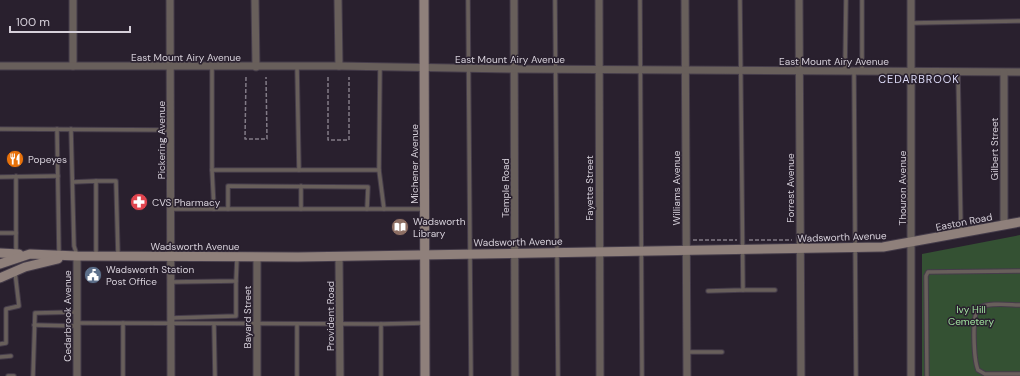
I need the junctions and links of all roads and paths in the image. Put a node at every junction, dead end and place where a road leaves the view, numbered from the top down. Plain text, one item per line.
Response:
1 (73, 0) edge
2 (170, 0) edge
3 (255, 0) edge
4 (338, 0) edge
5 (424, 0) edge
6 (468, 0) edge
7 (514, 0) edge
8 (555, 0) edge
9 (599, 0) edge
10 (640, 0) edge
11 (685, 0) edge
12 (740, 0) edge
13 (799, 0) edge
14 (846, 0) edge
15 (862, 0) edge
16 (911, 0) edge
17 (1020, 21) edge
18 (912, 22) junction
19 (0, 66) edge
20 (73, 66) junction
21 (212, 66) junction
22 (297, 66) junction
23 (339, 66) junction
24 (170, 67) junction
25 (256, 67) junction
26 (380, 67) junction
27 (424, 68) junction
28 (468, 68) junction
29 (514, 69) junction
30 (555, 69) junction
31 (599, 70) junction
32 (640, 70) junction
33 (685, 70) junction
34 (742, 71) junction
35 (800, 71) junction
36 (845, 71) junction
37 (854, 71) junction
38 (862, 72) junction
39 (912, 72) junction
40 (958, 72) junction
41 (1020, 72) edge
42 (1004, 73) junction
43 (246, 77) dead end
44 (266, 77) dead end
45 (328, 77) dead end
46 (349, 77) dead end
47 (0, 129) edge
48 (57, 129) junction
49 (72, 130) junction
50 (172, 130) junction
51 (212, 170) junction
52 (299, 170) junction
53 (379, 170) junction
54 (16, 176) junction
55 (58, 176) junction
56 (0, 177) edge
57 (96, 181) junction
58 (72, 182) junction
59 (301, 186) junction
60 (171, 209) junction
61 (214, 209) junction
62 (228, 209) junction
63 (301, 209) junction
64 (367, 209) junction
65 (384, 209) junction
66 (425, 209) junction
67 (1020, 222) edge
68 (1004, 225) junction
69 (0, 233) edge
70 (961, 233) junction
71 (16, 234) junction
72 (911, 243) junction
73 (855, 248) junction
74 (800, 249) junction
75 (686, 250) junction
76 (743, 250) junction
77 (642, 251) junction
78 (557, 252) junction
79 (600, 252) junction
80 (0, 253) edge
81 (515, 253) junction
82 (16, 254) junction
83 (30, 254) junction
84 (425, 254) junction
85 (470, 254) junction
86 (60, 255) junction
87 (77, 256) junction
88 (96, 256) junction
89 (118, 256) junction
90 (171, 256) junction
91 (339, 256) junction
92 (237, 257) junction
93 (256, 257) junction
94 (0, 264) edge
95 (15, 271) junction
96 (1020, 271) edge
97 (0, 278) edge
98 (236, 281) junction
99 (171, 282) junction
100 (743, 290) junction
101 (775, 290) dead end
102 (708, 291) dead end
103 (1020, 305) edge
104 (77, 312) junction
105 (171, 321) junction
106 (123, 323) junction
107 (425, 323) junction
108 (77, 324) junction
109 (214, 324) junction
110 (381, 324) junction
111 (34, 325) junction
112 (256, 325) junction
113 (297, 325) junction
114 (340, 325) junction
115 (0, 344) edge
116 (687, 352) junction
117 (722, 352) dead end
118 (11, 356) dead end
119 (0, 357) edge
120 (1020, 374) edge
121 (8, 376) edge
122 (14, 376) edge
123 (33, 376) edge
124 (77, 376) edge
125 (123, 376) edge
126 (171, 376) edge
127 (214, 376) edge
128 (257, 376) edge
129 (298, 376) edge
130 (340, 376) edge
131 (381, 376) edge
132 (425, 376) edge
133 (471, 376) edge
134 (516, 376) edge
135 (558, 376) edge
136 (600, 376) edge
137 (642, 376) edge
138 (687, 376) edge
139 (801, 376) edge
140 (856, 376) edge
141 (911, 376) edge
142 (927, 376) edge

1 - 20 street
2 - 24 street, Pickering Avenue
3 - 25 street
4 - 23 street
5 - 27 main road, Michener Avenue
6 - 28 lane
7 - 29 street, Temple Road
8 - 30 lane
9 - 31 street, Fayette Street
10 - 32 lane
11 - 33 street, Williams Avenue
12 - 34 lane
13 - 35 street, Forrest Avenue
14 - 36 lane
15 - 38 lane
16 - 18 street, Thouron Avenue
17 - 18 lane
18 - 39 street, Thouron Avenue
19 - 20 street, East Mount Airy Avenue
20 - 24 street, East Mount Airy Avenue
21 - 24 street, East Mount Airy Avenue
21 - 25 street, East Mount Airy Avenue
21 - 51 lane
22 - 23 street, East Mount Airy Avenue
22 - 25 street, East Mount Airy Avenue
22 - 52 lane
23 - 26 street, East Mount Airy Avenue
24 - 50 street, Pickering Avenue
26 - 27 street, East Mount Airy Avenue
26 - 53 lane
27 - 28 street, East Mount Airy Avenue
27 - 66 main road, Michener Avenue
28 - 29 street, East Mount Airy Avenue
28 - 85 lane
29 - 30 street, East Mount Airy Avenue
29 - 81 street, Temple Road
30 - 31 street, East Mount Airy Avenue
30 - 78 lane
31 - 32 street, East Mount Airy Avenue
31 - 79 street, Fayette Street
32 - 33 street, East Mount Airy Avenue
32 - 77 lane
33 - 34 street, East Mount Airy Avenue
33 - 75 street, Williams Avenue
34 - 35 street, East Mount Airy Avenue
34 - 76 lane
35 - 36 street, East Mount Airy Avenue
35 - 74 street, Forrest Avenue
36 - 37 street, East Mount Airy Avenue
37 - 38 street, East Mount Airy Avenue
37 - 73 lane
38 - 39 street, East Mount Airy Avenue
39 - 40 street, East Mount Airy Avenue
39 - 72 street, Thouron Avenue
40 - 42 street, East Mount Airy Avenue
40 - 70 lane
41 - 42 street, East Mount Airy Avenue
42 - 68 street, Gilbert Street
43 - 44 path
45 - 46 path
47 - 48 lane
48 - 49 lane
48 - 55 lane
49 - 50 lane
49 - 58 lane
50 - 60 street, Pickering Avenue
51 - 52 lane
51 - 61 lane
52 - 53 lane
53 - 65 lane
54 - 55 lane
54 - 56 lane
54 - 71 lane
55 - 86 lane
57 - 58 lane
57 - 88 lane
57 - 89 lane
58 - 87 lane
59 - 62 lane
59 - 63 lane
59 - 64 lane
60 - 61 lane
60 - 90 street, Pickering Avenue
61 - 62 lane
62 - 63 lane
63 - 64 lane
64 - 65 lane
65 - 66 lane
66 - 84 main road, Michener Avenue
67 - 68 main road, Easton Road
68 - 70 main road, Easton Road
69 - 71 lane
70 - 72 main road, Easton Road
71 - 82 lane
72 - 73 main road, Wadsworth Avenue
72 - 141 street, Thouron Avenue
73 - 74 main road, Wadsworth Avenue
73 - 140 lane
74 - 76 main road, Wadsworth Avenue
74 - 139 street, Forrest Avenue
75 - 76 main road, Wadsworth Avenue
75 - 77 main road, Wadsworth Avenue
75 - 116 street, Williams Avenue
76 - 100 lane
77 - 79 main road, Wadsworth Avenue
77 - 137 lane
78 - 79 main road, Wadsworth Avenue
78 - 81 main road, Wadsworth Avenue
78 - 135 lane
79 - 136 street, Fayette Street
80 - 82 main road
81 - 85 main road, Wadsworth Avenue
81 - 134 street, Temple Road
82 - 83 main road
83 - 86 main road, Wadsworth Avenue
83 - 94 main road, Wadsworth Avenue
84 - 85 main road, Wadsworth Avenue
84 - 91 main road, Wadsworth Avenue
84 - 107 main road, Michener Avenue
85 - 133 lane
86 - 87 main road, Wadsworth Avenue
87 - 88 main road, Wadsworth Avenue
87 - 95 main road, Wadsworth Avenue
87 - 104 street, Cedarbrook Avenue
88 - 89 main road, Wadsworth Avenue
89 - 90 main road, Wadsworth Avenue
90 - 92 main road, Wadsworth Avenue
90 - 99 street, Pickering Avenue
91 - 93 main road, Wadsworth Avenue
91 - 114 street, Provident Road
92 - 93 main road, Wadsworth Avenue
92 - 98 lane
93 - 112 street, Bayard Street
95 - 97 main road, Wadsworth Avenue
95 - 115 lane
96 - 142 lane
98 - 99 lane
98 - 105 lane
99 - 105 street, Pickering Avenue
100 - 101 lane
100 - 102 lane
103 - 120 lane
104 - 108 street, Cedarbrook Avenue
104 - 111 lane
105 - 106 lane
105 - 109 lane
105 - 126 street, Pickering Avenue
106 - 108 lane
106 - 125 lane
107 - 110 lane
107 - 132 main road, Michener Avenue
108 - 111 lane
108 - 124 street, Cedarbrook Avenue
109 - 112 lane
109 - 127 lane
110 - 114 lane
110 - 131 lane
111 - 123 lane
112 - 113 lane
112 - 128 street, Bayard Street
113 - 114 lane
113 - 129 lane
114 - 130 street, Provident Road
116 - 117 lane
116 - 138 street, Williams Avenue
118 - 119 lane
121 - 122 lane

